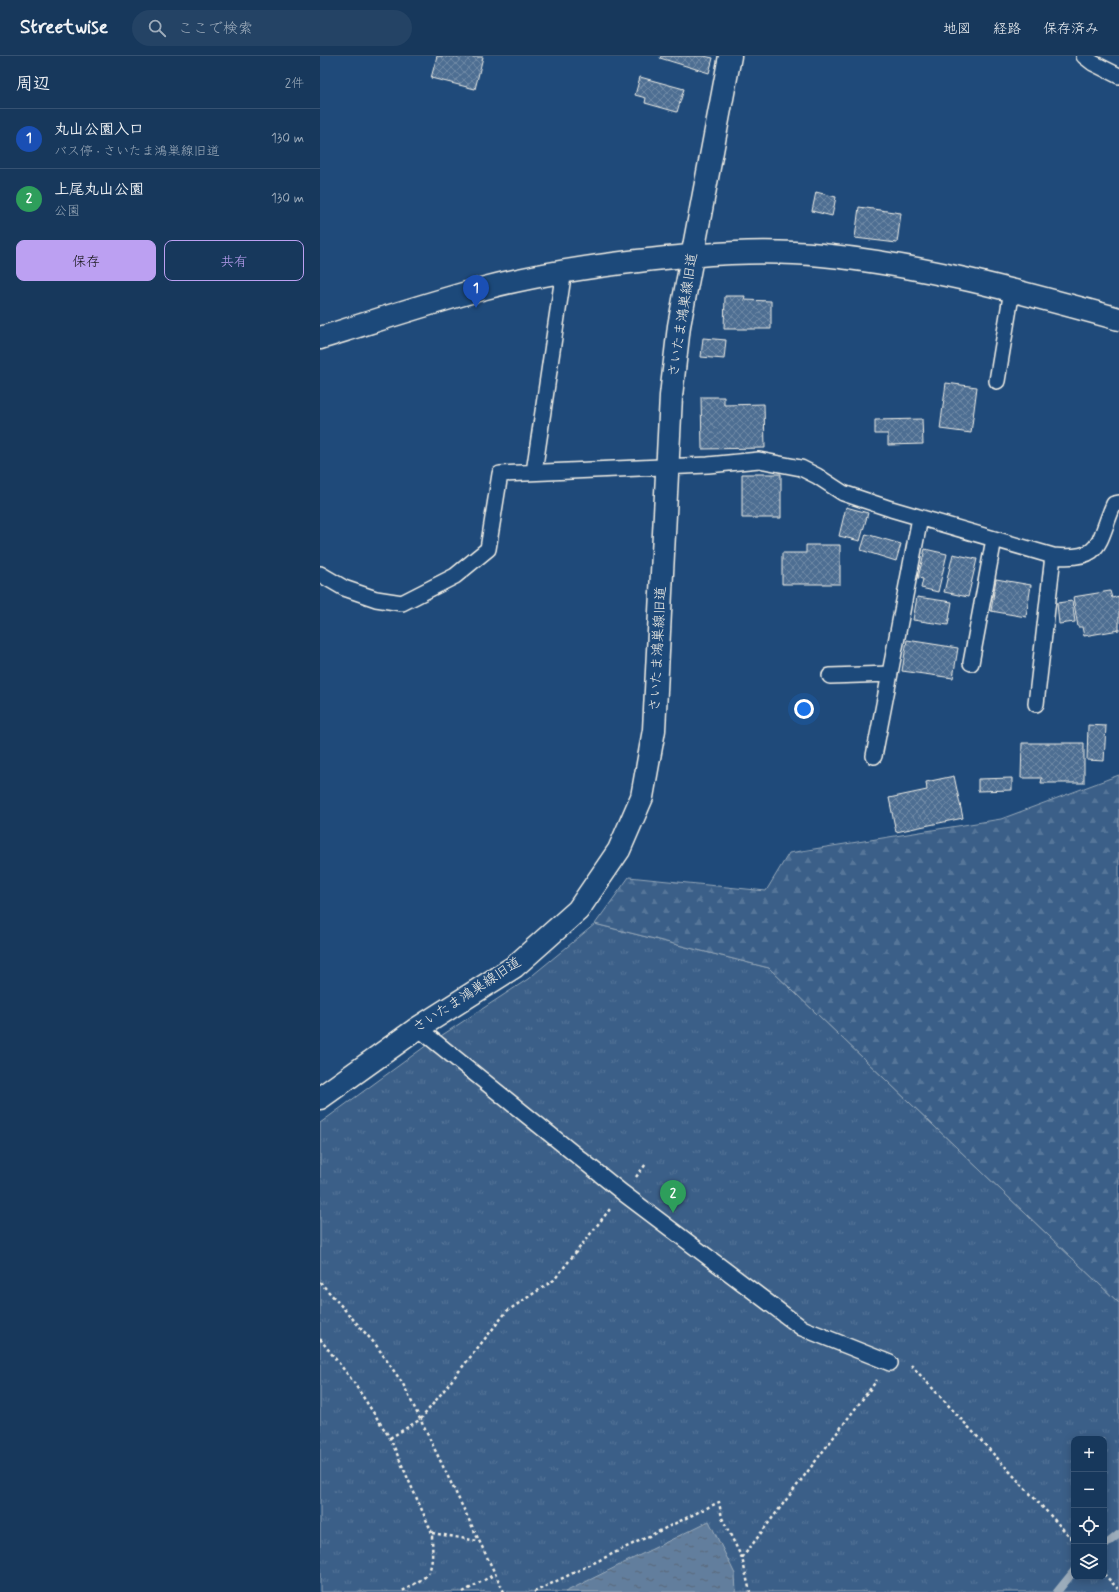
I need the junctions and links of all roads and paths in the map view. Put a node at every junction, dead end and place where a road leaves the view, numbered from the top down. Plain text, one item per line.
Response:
1 (730, 56) edge
2 (1084, 56) edge
3 (1119, 76) edge
4 (693, 254) junction
5 (564, 270) junction
6 (1012, 290) junction
7 (1119, 319) edge
8 (320, 338) edge
9 (997, 381) dead end
10 (667, 467) junction
11 (534, 472) junction
12 (1119, 503) edge
13 (920, 518) junction
14 (994, 539) junction
15 (1053, 556) junction
16 (320, 574) edge
17 (971, 663) dead end
18 (890, 674) junction
19 (830, 676) dead end
20 (1036, 704) dead end
21 (874, 756) dead end
22 (418, 1028) junction
23 (320, 1098) edge
24 (646, 1164) dead end
25 (623, 1193) junction
26 (320, 1282) edge
27 (320, 1339) edge
28 (890, 1363) junction
29 (421, 1419) junction
30 (390, 1438) junction
31 (432, 1532) junction
32 (1071, 1538) edge
33 (478, 1541) junction
34 (742, 1558) junction
35 (495, 1574) junction
36 (1107, 1577) edge
37 (1118, 1589) edge
38 (402, 1592) edge
39 (463, 1592) edge
40 (504, 1592) edge
41 (534, 1592) edge
42 (750, 1592) edge
43 (1115, 1592) edge

1 - 4 street, さいたま鴻巣線旧道
2 - 3 lane
4 - 5 street
4 - 6 street
4 - 10 street, さいたま鴻巣線旧道
5 - 8 street
5 - 11 lane
6 - 7 street
6 - 9 lane
10 - 11 lane
10 - 13 lane
10 - 22 street, さいたま鴻巣線旧道
11 - 16 lane
12 - 15 lane
13 - 14 lane
13 - 18 lane
14 - 15 lane
14 - 17 lane
15 - 20 lane
18 - 19 lane
18 - 21 lane
22 - 23 street, さいたま鴻巣線旧道
22 - 25 lane
24 - 25 path
25 - 28 lane
25 - 29 path
26 - 29 path
27 - 30 path
28 - 32 path
28 - 34 path
29 - 30 path
29 - 33 path
30 - 31 path
31 - 33 path
31 - 38 path
33 - 35 path
34 - 41 path
34 - 42 path
35 - 39 path
35 - 40 path
36 - 37 path
37 - 43 path

